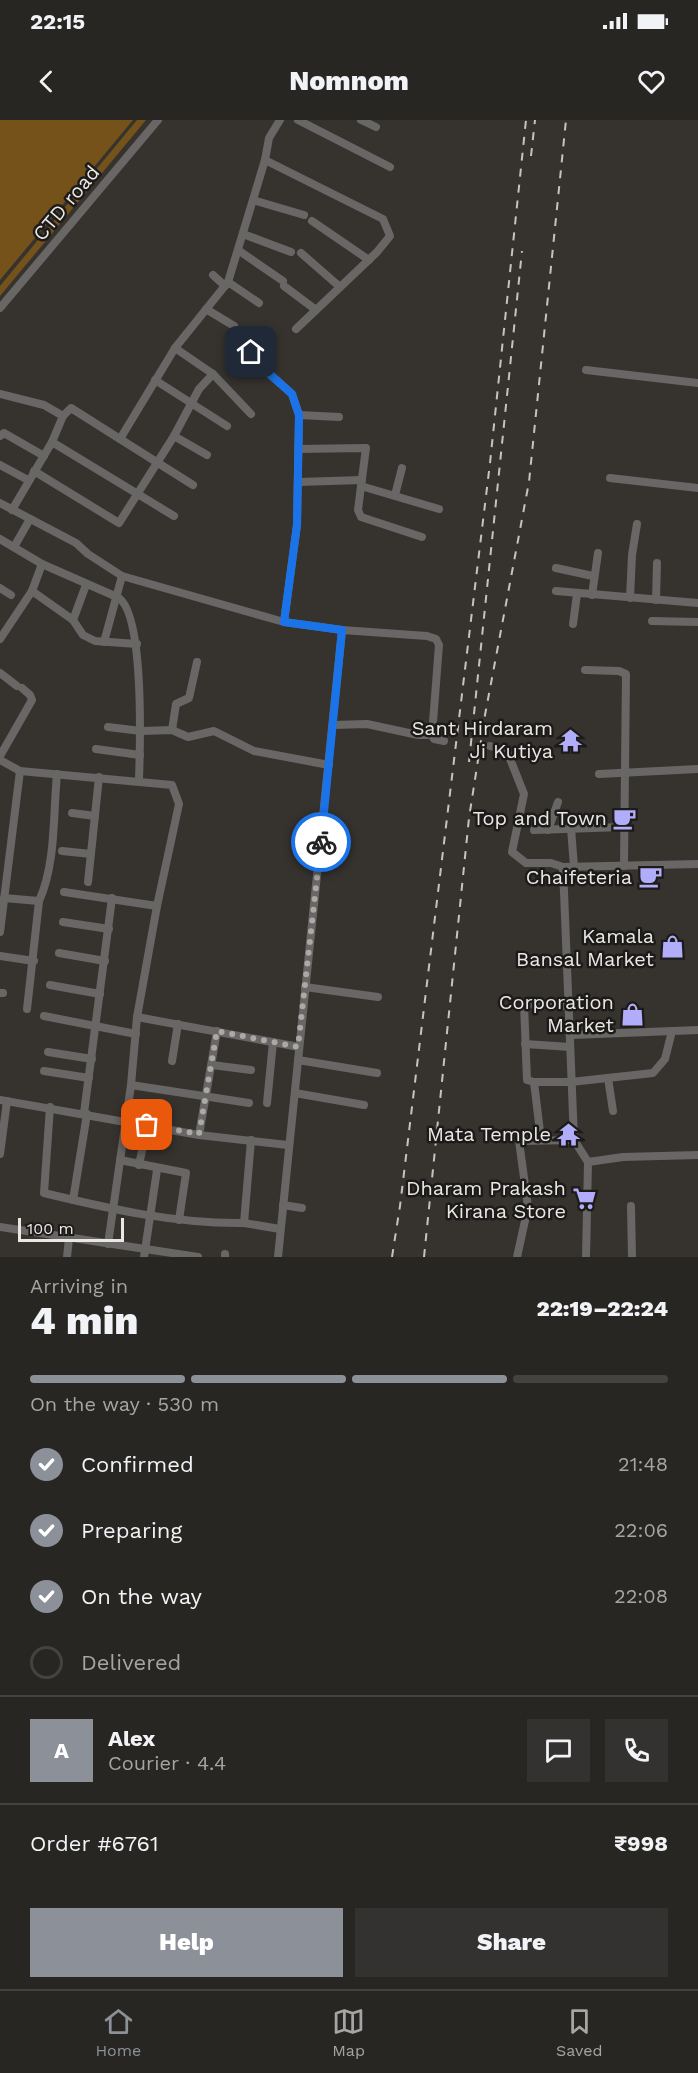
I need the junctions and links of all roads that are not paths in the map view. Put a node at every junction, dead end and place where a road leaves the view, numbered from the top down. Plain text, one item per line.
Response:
1 (158, 120) edge
2 (268, 120) edge
3 (298, 120) edge
4 (361, 120) edge
5 (279, 121) edge
6 (376, 128) dead end
7 (265, 160) junction
8 (390, 167) dead end
9 (254, 200) junction
10 (304, 215) dead end
11 (312, 220) dead end
12 (243, 234) junction
13 (238, 250) junction
14 (291, 252) dead end
15 (301, 253) dead end
16 (369, 260) junction
17 (213, 275) dead end
18 (226, 284) junction
19 (340, 287) junction
20 (259, 303) dead end
21 (0, 308) edge
22 (206, 309) junction
23 (316, 310) junction
24 (234, 326) dead end
25 (296, 329) dead end
26 (175, 348) junction
27 (251, 352) dead end
28 (586, 370) dead end
29 (213, 374) junction
30 (155, 380) junction
31 (698, 383) edge
32 (0, 394) edge
33 (191, 404) junction
34 (251, 414) dead end
35 (299, 415) junction
36 (63, 416) junction
37 (339, 417) dead end
38 (227, 426) dead end
39 (0, 436) edge
40 (174, 436) junction
41 (120, 439) junction
42 (52, 442) junction
43 (298, 449) junction
44 (207, 454) dead end
45 (44, 456) junction
46 (158, 463) junction
47 (0, 465) edge
48 (402, 468) dead end
49 (34, 471) junction
50 (610, 478) dead end
51 (28, 480) junction
52 (299, 482) junction
53 (362, 483) junction
54 (193, 485) dead end
55 (698, 488) edge
56 (138, 495) junction
57 (395, 495) junction
58 (0, 503) edge
59 (439, 509) dead end
60 (12, 510) junction
61 (174, 516) dead end
62 (30, 519) junction
63 (637, 524) dead end
64 (422, 537) dead end
65 (0, 539) edge
66 (14, 547) junction
67 (598, 552) dead end
68 (657, 563) dead end
69 (42, 564) junction
70 (556, 568) dead end
71 (122, 576) junction
72 (593, 576) junction
73 (86, 585) junction
74 (0, 588) edge
75 (32, 591) junction
76 (556, 591) dead end
77 (11, 594) dead end
78 (577, 594) junction
79 (592, 595) junction
80 (117, 597) junction
81 (630, 598) junction
82 (656, 600) junction
83 (698, 603) edge
84 (73, 620) junction
85 (652, 621) dead end
86 (284, 622) junction
87 (698, 622) edge
88 (573, 624) dead end
89 (3, 627) edge
90 (342, 630) junction
91 (0, 639) edge
92 (104, 642) junction
93 (136, 644) junction
94 (197, 662) dead end
95 (585, 670) dead end
96 (0, 673) edge
97 (333, 725) junction
98 (108, 727) dead end
99 (171, 730) junction
100 (141, 731) junction
101 (432, 735) junction
102 (444, 741) dead end
103 (490, 746) dead end
104 (96, 749) dead end
105 (140, 755) junction
106 (0, 758) edge
107 (329, 765) junction
108 (698, 769) edge
109 (20, 771) junction
110 (57, 774) junction
111 (599, 774) dead end
112 (625, 774) junction
113 (99, 777) junction
114 (139, 780) junction
115 (558, 802) dead end
116 (72, 813) dead end
117 (95, 816) junction
118 (623, 827) junction
119 (571, 828) junction
120 (534, 830) dead end
121 (548, 830) junction
122 (62, 851) dead end
123 (91, 854) junction
124 (698, 864) edge
125 (624, 866) junction
126 (563, 867) junction
127 (574, 867) junction
128 (4, 879) edge
129 (88, 882) dead end
130 (64, 892) dead end
131 (4, 898) junction
132 (112, 898) junction
133 (39, 901) junction
134 (157, 906) junction
135 (63, 922) dead end
136 (109, 929) junction
137 (0, 932) edge
138 (59, 953) dead end
139 (0, 956) edge
140 (34, 961) junction
141 (105, 961) junction
142 (50, 985) dead end
143 (305, 987) junction
144 (100, 994) junction
145 (378, 997) dead end
146 (569, 1005) junction
147 (27, 1009) dead end
148 (44, 1016) dead end
149 (137, 1017) junction
150 (178, 1024) junction
151 (96, 1025) junction
152 (698, 1029) edge
153 (217, 1031) junction
154 (672, 1031) junction
155 (136, 1034) junction
156 (572, 1035) junction
157 (273, 1042) junction
158 (525, 1044) junction
159 (298, 1047) junction
160 (570, 1047) junction
161 (48, 1052) dead end
162 (92, 1059) junction
163 (298, 1060) junction
164 (172, 1061) dead end
165 (212, 1065) junction
166 (251, 1070) dead end
167 (44, 1071) dead end
168 (377, 1073) dead end
169 (89, 1078) junction
170 (608, 1078) junction
171 (534, 1082) junction
172 (571, 1082) junction
173 (131, 1085) junction
174 (295, 1093) junction
175 (205, 1097) junction
176 (4, 1100) edge
177 (249, 1103) dead end
178 (267, 1103) dead end
179 (364, 1106) dead end
180 (50, 1107) junction
181 (613, 1110) dead end
182 (86, 1113) junction
183 (124, 1122) junction
184 (147, 1125) junction
185 (199, 1134) junction
186 (251, 1140) junction
187 (541, 1140) junction
188 (574, 1140) junction
189 (288, 1144) junction
190 (0, 1154) edge
191 (698, 1155) edge
192 (120, 1160) junction
193 (588, 1162) junction
194 (139, 1165) junction
195 (157, 1170) junction
196 (73, 1200) junction
197 (283, 1205) junction
198 (631, 1206) dead end
199 (113, 1207) junction
200 (302, 1208) dead end
201 (150, 1216) junction
202 (179, 1220) junction
203 (244, 1223) junction
204 (0, 1227) edge
205 (280, 1229) junction
206 (69, 1238) junction
207 (108, 1244) junction
208 (144, 1254) edge
209 (67, 1257) edge
210 (198, 1257) edge
211 (278, 1257) edge
212 (517, 1257) edge
213 (586, 1257) edge
214 (632, 1257) edge

1 - 21 street, CTD road
2 - 5 street
3 - 8 street
4 - 6 street
5 - 7 street
7 - 9 street
7 - 16 street
9 - 10 street
9 - 12 street
11 - 16 street
12 - 13 street
12 - 14 street
13 - 18 street
13 - 23 street
15 - 19 street
16 - 19 street
17 - 18 street
18 - 20 street
18 - 22 street
19 - 23 street
22 - 24 street
22 - 26 street
23 - 25 street
26 - 29 street
26 - 30 street
27 - 35 street
28 - 31 street
29 - 33 street
29 - 34 street
30 - 33 street
30 - 41 street
32 - 36 street
33 - 38 street
33 - 40 street
35 - 37 street
35 - 43 street
36 - 41 street
36 - 42 street
39 - 45 street
40 - 44 street
40 - 46 street
41 - 46 street
42 - 45 street
42 - 56 street
43 - 52 street
43 - 53 street
45 - 49 street
46 - 54 street
46 - 56 street
47 - 51 street
48 - 57 street
49 - 51 street
49 - 56 street
50 - 55 street
51 - 60 street
52 - 53 street
52 - 86 street
53 - 57 street
53 - 64 street
56 - 61 street
57 - 59 street
58 - 60 street
60 - 62 street
62 - 66 street
62 - 71 street
63 - 81 street
65 - 66 street
66 - 69 street
67 - 72 street
68 - 82 street
69 - 73 street
69 - 75 street
70 - 72 street
71 - 80 street
71 - 86 street
72 - 79 street
73 - 80 street
73 - 84 street
74 - 77 street
75 - 84 street
75 - 89 street
76 - 78 street
78 - 79 street
78 - 88 street
79 - 81 street
80 - 92 street
80 - 93 street
81 - 82 street
82 - 83 street
84 - 92 street
85 - 87 street
86 - 90 street
89 - 91 street
90 - 97 street
90 - 101 street
92 - 93 street
93 - 100 street
94 - 99 street
95 - 112 street
96 - 106 street
97 - 101 street
97 - 107 street
98 - 100 street
99 - 100 street
99 - 107 street
100 - 105 street
101 - 102 street
103 - 126 street
104 - 105 street
105 - 114 street
106 - 109 street
107 - 143 street
108 - 112 street
109 - 110 street
109 - 128 street
110 - 113 street
110 - 133 street
111 - 112 street
112 - 118 street
113 - 114 street
113 - 117 street
114 - 134 street
115 - 121 street
116 - 117 street
117 - 123 street
118 - 119 street
118 - 125 street
119 - 121 street
119 - 127 street
120 - 121 street
122 - 123 street
123 - 129 street
124 - 125 street
125 - 127 street
126 - 127 street
126 - 146 street
128 - 131 street
130 - 132 street
131 - 133 street
131 - 137 street
132 - 134 street
132 - 136 street
133 - 140 street
134 - 149 street
135 - 136 street
136 - 141 street
138 - 141 street
139 - 140 street
140 - 147 street
141 - 144 street
142 - 144 street
143 - 145 street
143 - 159 street
144 - 151 street
146 - 156 street
146 - 158 street
148 - 151 street
149 - 150 street
149 - 155 street
150 - 153 street
150 - 164 street
151 - 155 street
151 - 162 street
152 - 154 street
153 - 157 street
153 - 165 street
154 - 156 street
154 - 170 street
155 - 173 street
156 - 160 street
157 - 159 street
157 - 178 street
158 - 160 street
158 - 171 street
159 - 163 street
160 - 172 street
161 - 162 street
162 - 169 street
163 - 168 street
163 - 174 street
165 - 166 street
165 - 175 street
167 - 169 street
169 - 182 street
170 - 172 street
170 - 181 street
171 - 172 street
171 - 187 street
172 - 188 street
173 - 175 street
173 - 183 street
174 - 179 street
174 - 189 street
175 - 177 street
175 - 185 street
176 - 180 street
176 - 190 street
180 - 182 street
180 - 196 street
182 - 183 street
182 - 196 street
183 - 184 street
183 - 192 street
184 - 185 street
184 - 194 street
185 - 186 street
186 - 189 street
186 - 203 street
187 - 188 street
187 - 212 street
188 - 193 street
189 - 197 street
191 - 193 street
192 - 194 street
192 - 199 street
193 - 213 street
194 - 195 street
195 - 201 street
195 - 202 street
196 - 199 street
197 - 200 street
197 - 205 street
198 - 214 street
199 - 201 street
199 - 207 street
201 - 202 street
201 - 208 street
202 - 203 street
203 - 205 street
204 - 206 street
205 - 211 street
206 - 207 street
206 - 209 street
207 - 208 street
208 - 210 street

